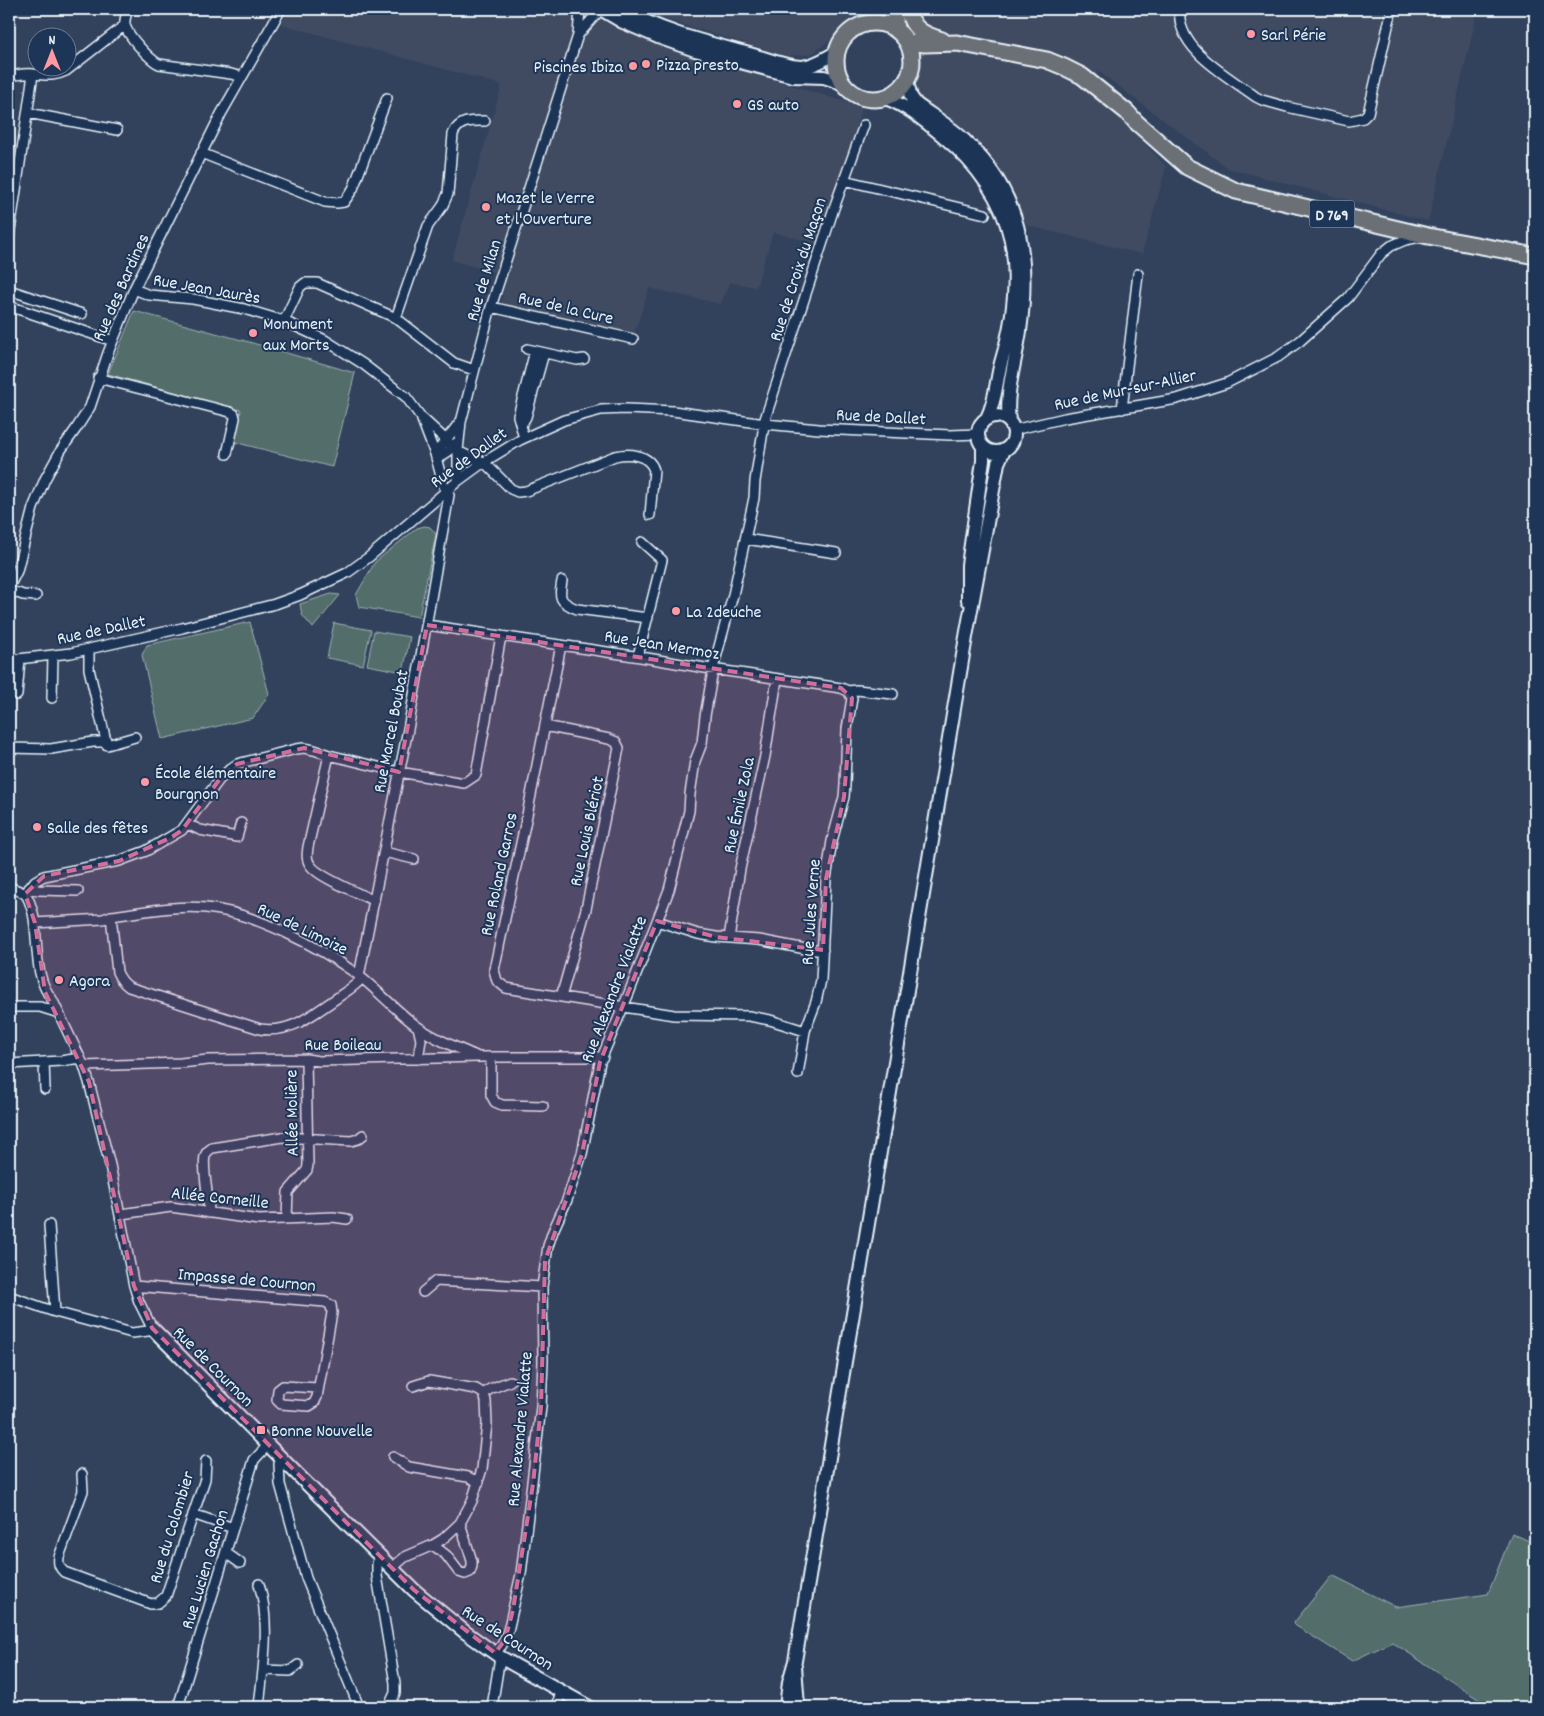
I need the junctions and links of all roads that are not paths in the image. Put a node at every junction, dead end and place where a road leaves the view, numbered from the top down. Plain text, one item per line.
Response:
1 (127, 9) edge
2 (281, 9) edge
3 (580, 9) edge
4 (601, 9) edge
5 (623, 9) edge
6 (886, 9) edge
7 (894, 9) edge
8 (908, 9) edge
9 (1180, 9) edge
10 (1392, 9) edge
11 (872, 23) junction
12 (125, 25) junction
13 (896, 30) junction
14 (578, 35) junction
15 (907, 42) junction
16 (948, 42) junction
17 (837, 52) junction
18 (78, 62) edge
19 (912, 65) junction
20 (782, 68) junction
21 (28, 74) edge
22 (9, 76) edge
23 (242, 77) junction
24 (32, 78) edge
25 (906, 82) junction
26 (842, 83) junction
27 (386, 98) dead end
28 (886, 98) junction
29 (28, 113) junction
30 (485, 121) dead end
31 (864, 125) dead end
32 (117, 130) dead end
33 (201, 153) junction
34 (844, 180) junction
35 (985, 214) dead end
36 (1428, 236) junction
37 (9, 238) edge
38 (1535, 256) edge
39 (1138, 274) dead end
40 (134, 289) junction
41 (9, 290) edge
42 (9, 306) edge
43 (491, 307) junction
44 (82, 314) dead end
45 (396, 318) junction
46 (284, 321) junction
47 (633, 339) dead end
48 (113, 341) junction
49 (584, 359) dead end
50 (474, 370) junction
51 (98, 378) junction
52 (1122, 409) junction
53 (421, 417) junction
54 (987, 418) junction
55 (765, 424) junction
56 (1011, 425) junction
57 (978, 434) junction
58 (524, 438) junction
59 (454, 444) junction
60 (983, 446) junction
61 (1004, 450) junction
62 (227, 454) dead end
63 (436, 457) junction
64 (484, 462) junction
65 (458, 481) junction
66 (446, 491) junction
67 (650, 515) dead end
68 (746, 539) junction
69 (642, 542) dead end
70 (836, 553) dead end
71 (562, 581) dead end
72 (9, 588) edge
73 (36, 596) dead end
74 (648, 618) junction
75 (427, 625) junction
76 (501, 636) junction
77 (966, 637) junction
78 (561, 645) junction
79 (88, 649) junction
80 (53, 656) junction
81 (638, 656) junction
82 (20, 659) junction
83 (9, 660) edge
84 (714, 669) junction
85 (777, 679) junction
86 (848, 691) junction
87 (893, 694) dead end
88 (17, 695) dead end
89 (52, 698) dead end
90 (545, 726) junction
91 (135, 737) dead end
92 (107, 742) junction
93 (9, 748) edge
94 (329, 755) junction
95 (399, 772) junction
96 (187, 824) junction
97 (241, 824) dead end
98 (384, 852) junction
99 (414, 859) dead end
100 (9, 887) edge
101 (27, 891) junction
102 (78, 891) dead end
103 (374, 900) junction
104 (111, 916) junction
105 (657, 921) junction
106 (35, 923) junction
107 (729, 938) junction
108 (823, 950) junction
109 (361, 977) junction
110 (45, 992) junction
111 (561, 997) junction
112 (9, 1006) edge
113 (624, 1006) junction
114 (40, 1007) junction
115 (59, 1014) junction
116 (418, 1027) junction
117 (805, 1031) junction
118 (444, 1042) junction
119 (440, 1058) junction
120 (478, 1058) junction
121 (491, 1058) junction
122 (603, 1058) junction
123 (306, 1059) junction
124 (418, 1059) junction
125 (44, 1062) junction
126 (82, 1062) junction
127 (9, 1064) edge
128 (798, 1074) dead end
129 (45, 1089) dead end
130 (543, 1106) dead end
131 (363, 1135) dead end
132 (308, 1138) junction
133 (209, 1213) junction
134 (120, 1214) junction
135 (287, 1218) junction
136 (347, 1219) dead end
137 (50, 1225) dead end
138 (134, 1286) junction
139 (542, 1287) junction
140 (423, 1292) dead end
141 (9, 1296) edge
142 (54, 1312) junction
143 (152, 1328) junction
144 (510, 1381) dead end
145 (413, 1386) dead end
146 (318, 1388) dead end
147 (484, 1394) junction
148 (268, 1445) junction
149 (393, 1457) dead end
150 (281, 1458) junction
151 (206, 1461) dead end
152 (82, 1474) dead end
153 (479, 1482) junction
154 (193, 1514) junction
155 (460, 1523) junction
156 (233, 1528) junction
157 (433, 1545) junction
158 (226, 1553) junction
159 (381, 1558) junction
160 (240, 1563) dead end
161 (392, 1568) junction
162 (259, 1584) dead end
163 (498, 1655) junction
164 (795, 1661) junction
165 (298, 1664) dead end
166 (263, 1670) junction
167 (562, 1692) junction
168 (390, 1706) dead end
169 (178, 1707) edge
170 (259, 1707) edge
171 (360, 1707) edge
172 (492, 1707) edge
173 (556, 1707) edge
174 (589, 1707) edge
175 (786, 1707) edge
176 (798, 1707) edge

1 - 12 street
2 - 23 street, Rue des Bardines
3 - 14 street, Rue de Milan
4 - 14 street, Rue de Milan
4 - 20 main road
5 - 20 main road
6 - 11 main road
7 - 13 main road
8 - 16 main road
9 - 10 street
11 - 13 main road
11 - 17 main road
12 - 18 street
12 - 23 street
13 - 15 main road
14 - 43 street, Rue de Milan
15 - 16 main road, D 769
15 - 19 main road
16 - 19 main road
16 - 36 main road, D 769
17 - 20 main road
17 - 26 main road
19 - 25 main road
20 - 26 main road
21 - 22 street
23 - 33 street, Rue des Bardines
24 - 29 street
25 - 28 main road
25 - 56 main road
26 - 28 main road
27 - 33 street
28 - 54 main road
29 - 32 street
29 - 37 street
30 - 45 street
31 - 34 street, Rue de Croix du Maçon
33 - 40 street, Rue des Bardines
34 - 35 street
34 - 55 street, Rue de Croix du Maçon
36 - 38 main road, D 769
36 - 52 street, Rue de Mur-sur-Allier
39 - 52 street
40 - 46 street, Rue Jean Jaurès
40 - 48 street, Rue des Bardines
41 - 44 street
42 - 48 street
43 - 47 street, Rue de la Cure
43 - 50 street, Rue de Milan
45 - 46 street
45 - 50 street
46 - 53 street, Rue Jean Jaurès
48 - 51 street, Rue des Bardines
49 - 58 street
50 - 59 street, Rue de Milan
51 - 62 street
51 - 72 street, Rue des Bardines
52 - 56 street, Rue de Mur-sur-Allier
53 - 59 street, Rue Jean Jaurès
53 - 63 street, Rue Jean Jaurès
54 - 56 main road
54 - 57 main road
55 - 57 street, Rue de Dallet
55 - 58 street, Rue de Dallet
55 - 68 street, Rue Alexandre Vialatte
56 - 61 main road
57 - 60 main road
58 - 64 street, Rue de Dallet
59 - 63 street
59 - 64 street, Rue Jean Jaurès
59 - 65 street, Rue de Milan
60 - 61 main road
60 - 77 main road
61 - 77 main road
63 - 66 street, Rue Jean Jaurès
64 - 65 street, Rue de Dallet
64 - 67 street
65 - 66 street, Rue de Dallet
66 - 75 street, Rue Marcel Boubat
66 - 79 street, Rue de Dallet
68 - 70 street
68 - 84 street, Rue Alexandre Vialatte
69 - 74 street
71 - 74 street
72 - 73 street
74 - 81 street
75 - 76 street, Rue Jean Mermoz
75 - 95 street, Rue Marcel Boubat
76 - 78 street, Rue Jean Mermoz
76 - 95 street
77 - 164 main road
78 - 81 street, Rue Jean Mermoz
78 - 90 street, Rue Roland Garros
79 - 80 street, Rue de Dallet
79 - 92 street
80 - 82 street, Rue de Dallet
80 - 89 street
81 - 84 street, Rue Jean Mermoz
82 - 83 street, Rue de Dallet
82 - 88 street
84 - 85 street, Rue Jean Mermoz
84 - 105 street, Rue Alexandre Vialatte
85 - 86 street, Rue Jean Mermoz
85 - 107 street, Rue Émile Zola
86 - 87 street, Rue Jean Mermoz
86 - 108 street, Rue Jules Verne
90 - 111 street, Rue Roland Garros
90 - 111 street, Rue Louis Blériot
91 - 92 street
92 - 93 street
94 - 95 street
94 - 96 street
94 - 103 street
95 - 98 street, Rue Marcel Boubat
96 - 97 street
96 - 101 street
98 - 99 street
98 - 103 street, Rue Marcel Boubat
100 - 101 street
101 - 102 street
101 - 106 street
103 - 109 street, Rue Marcel Boubat
104 - 106 street, Rue de Limoize
104 - 109 street, Rue de Limoize
104 - 109 street
105 - 107 street
105 - 113 street, Rue Alexandre Vialatte
106 - 110 street
107 - 108 street
108 - 117 street, Rue Jules Verne
109 - 116 street, Rue de Limoize
110 - 114 street
110 - 115 street, Rue de Cournon
111 - 113 street, Rue Roland Garros
112 - 114 street
113 - 117 street, Rue Roland Garros
113 - 122 street, Rue Alexandre Vialatte
114 - 115 street
115 - 126 street, Rue de Cournon
116 - 118 street, Rue de Limoize
116 - 124 street
117 - 128 street, Rue Jules Verne
118 - 119 street
118 - 120 street, Rue de Limoize
119 - 120 street, Rue Boileau
119 - 124 street, Rue Boileau
120 - 121 street, Rue Boileau
121 - 122 street, Rue Boileau
121 - 130 street
122 - 139 street, Rue Alexandre Vialatte
123 - 124 street, Rue Boileau
123 - 126 street, Rue Boileau
123 - 132 street, Allée Molière
125 - 126 street, Rue Boileau
125 - 127 street, Rue Boileau
125 - 129 street
126 - 134 street, Rue de Cournon
131 - 132 street
132 - 133 street
132 - 135 street, Allée Molière
133 - 134 street, Allée Corneille
133 - 135 street, Allée Corneille
134 - 138 street, Rue de Cournon
135 - 136 street, Allée Corneille
137 - 142 street
138 - 143 street, Rue de Cournon
138 - 146 street, Impasse de Cournon
139 - 140 street
139 - 163 street, Rue Alexandre Vialatte
141 - 142 street
142 - 143 street
143 - 148 main road, Rue de Cournon
144 - 147 street
145 - 147 street
147 - 153 street
148 - 150 main road, Rue de Cournon
148 - 156 street, Rue Lucien Gachon
149 - 153 street
150 - 159 main road, Rue de Cournon
150 - 171 street
151 - 154 street, Rue du Colombier
152 - 154 street, Rue du Colombier
153 - 155 street
154 - 156 street
155 - 157 street
155 - 157 street
156 - 158 street, Rue Lucien Gachon
157 - 161 street
158 - 160 street
158 - 169 street, Rue Lucien Gachon
159 - 161 main road, Rue de Cournon
159 - 168 street
161 - 163 main road, Rue de Cournon
162 - 166 street
163 - 167 main road, Rue de Cournon
163 - 172 street, Rue Alexandre Vialatte
164 - 175 main road
164 - 176 main road
165 - 166 street
166 - 170 street
167 - 173 street
167 - 174 main road, Rue de Cournon

